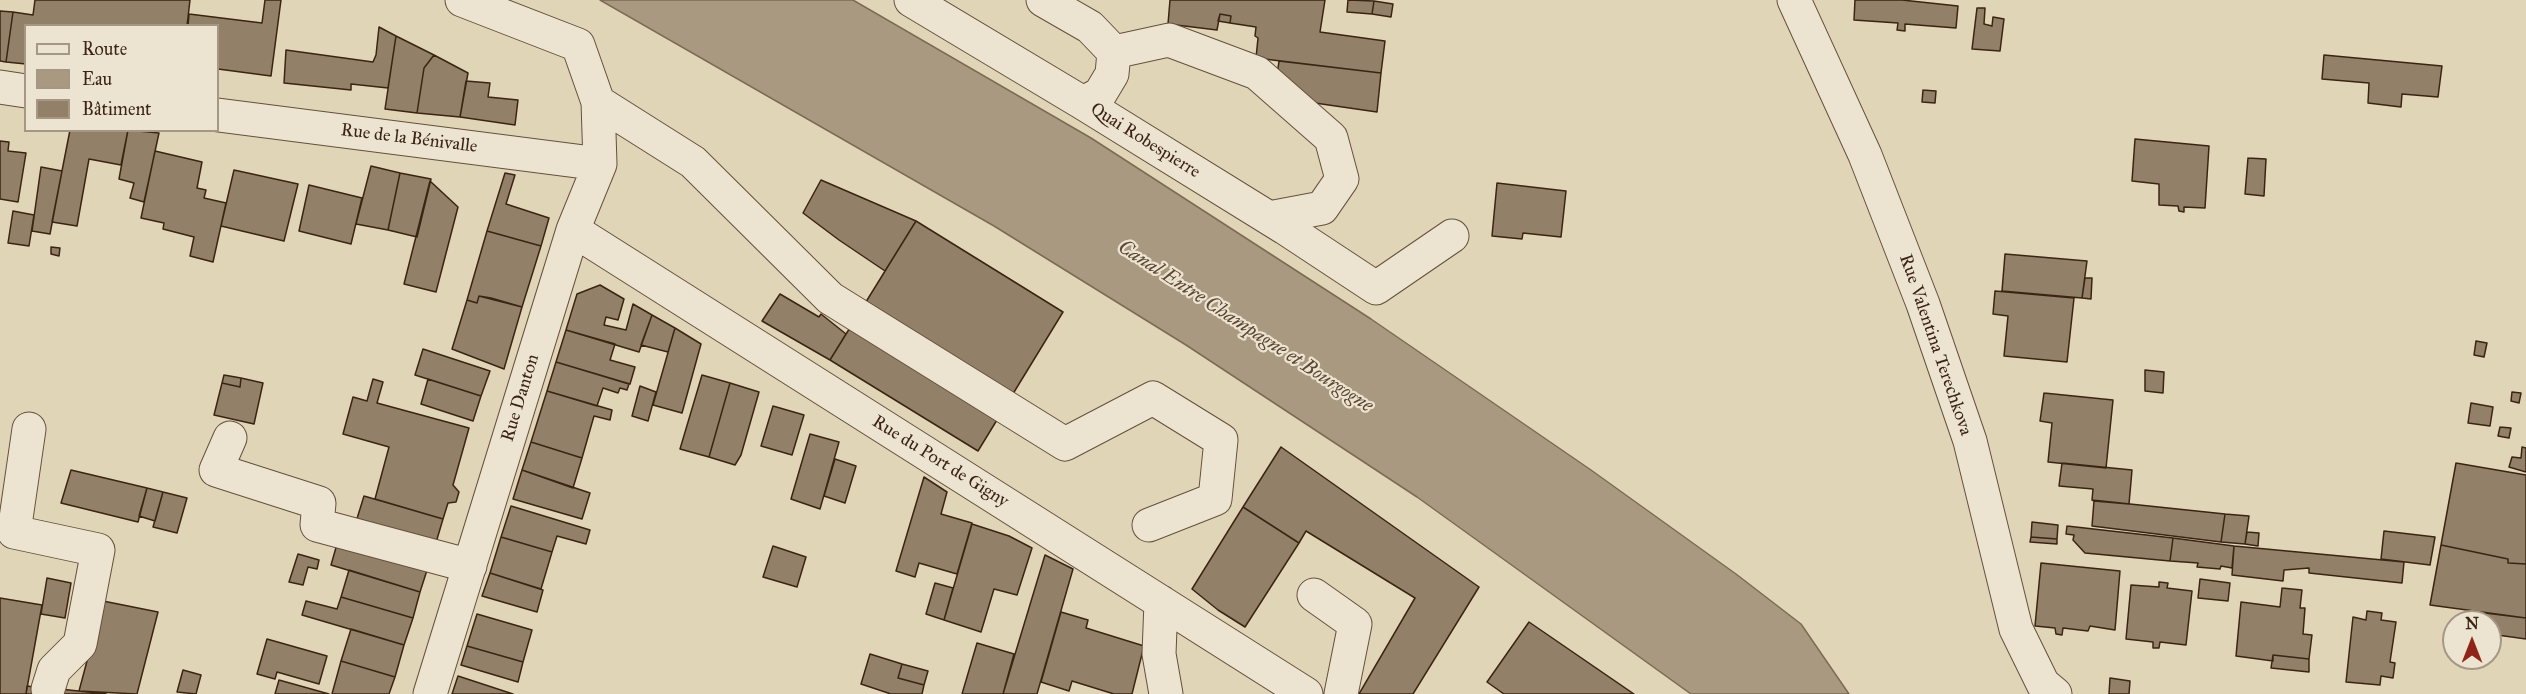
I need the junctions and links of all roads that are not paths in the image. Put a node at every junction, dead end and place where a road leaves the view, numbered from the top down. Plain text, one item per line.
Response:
1 (462, 0) edge
2 (911, 0) edge
3 (1043, 0) edge
4 (1794, 0) edge
5 (1114, 52) junction
6 (0, 87) edge
7 (24, 91) edge
8 (598, 102) junction
9 (1083, 103) junction
10 (219, 115) edge
11 (600, 164) junction
12 (1269, 218) junction
13 (573, 230) junction
14 (1452, 236) dead end
15 (29, 429) dead end
16 (230, 438) dead end
17 (1149, 525) dead end
18 (470, 566) junction
19 (1314, 595) dead end
20 (1161, 602) junction
21 (48, 689) dead end
22 (2048, 691) edge
23 (430, 694) edge
24 (1166, 694) edge
25 (1306, 694) edge
26 (1341, 694) edge

1 - 8 street
2 - 9 street, Quai Robespierre
3 - 5 street
4 - 22 street, Rue Valentina Terechkova
5 - 9 street
5 - 12 street
6 - 7 street
8 - 11 street, Rue Danton
8 - 17 street
9 - 12 street, Quai Robespierre
10 - 11 street, Rue de la Bénivalle
11 - 13 street, Rue Danton
12 - 14 street, Quai Robespierre
13 - 18 street, Rue Danton
13 - 20 street, Rue du Port de Gigny
15 - 21 street
16 - 18 street
18 - 23 street, Rue Danton
19 - 26 street
20 - 24 street
20 - 25 street, Rue du Port de Gigny

